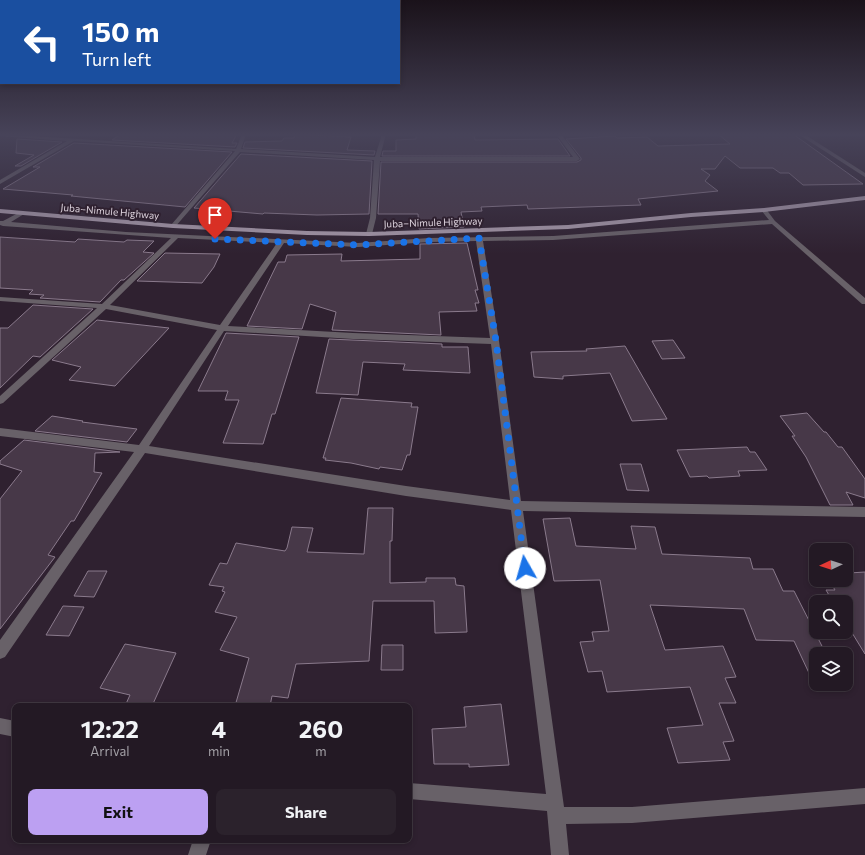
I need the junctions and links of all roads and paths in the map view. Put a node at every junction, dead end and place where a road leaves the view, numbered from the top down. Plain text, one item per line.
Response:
1 (14, 174) edge
2 (218, 174) edge
3 (376, 174) edge
4 (0, 182) edge
5 (865, 198) edge
6 (764, 210) junction
7 (0, 211) edge
8 (22, 213) junction
9 (773, 222) junction
10 (1, 224) edge
11 (173, 226) junction
12 (369, 234) junction
13 (176, 237) junction
14 (479, 238) junction
15 (282, 242) junction
16 (0, 299) edge
17 (865, 302) edge
18 (104, 306) junction
19 (222, 328) junction
20 (496, 341) junction
21 (0, 401) edge
22 (0, 432) edge
23 (142, 449) junction
24 (517, 506) junction
25 (865, 512) edge
26 (0, 652) edge
27 (0, 726) edge
28 (12, 728) edge
29 (412, 791) edge
30 (865, 796) edge
31 (556, 809) junction
32 (201, 843) edge
33 (197, 855) edge
34 (560, 855) edge

1 - 4 street
2 - 11 street
3 - 12 street
5 - 6 main road, Juba–Nimule Highway
6 - 9 street
6 - 12 main road, Juba–Nimule Highway
7 - 8 main road, Juba–Nimule Highway
8 - 10 street
8 - 11 main road, Juba–Nimule Highway
9 - 14 street
9 - 17 street
10 - 13 street
11 - 12 main road, Juba–Nimule Highway
13 - 15 street
13 - 18 street
14 - 15 street
14 - 20 street
15 - 19 street
16 - 18 street
18 - 19 street
18 - 21 street
19 - 20 street
19 - 23 street
20 - 24 street
22 - 23 street
23 - 24 street
23 - 26 street
24 - 25 street
24 - 31 street
27 - 28 street
29 - 31 street
30 - 31 street
31 - 34 street
32 - 33 street

